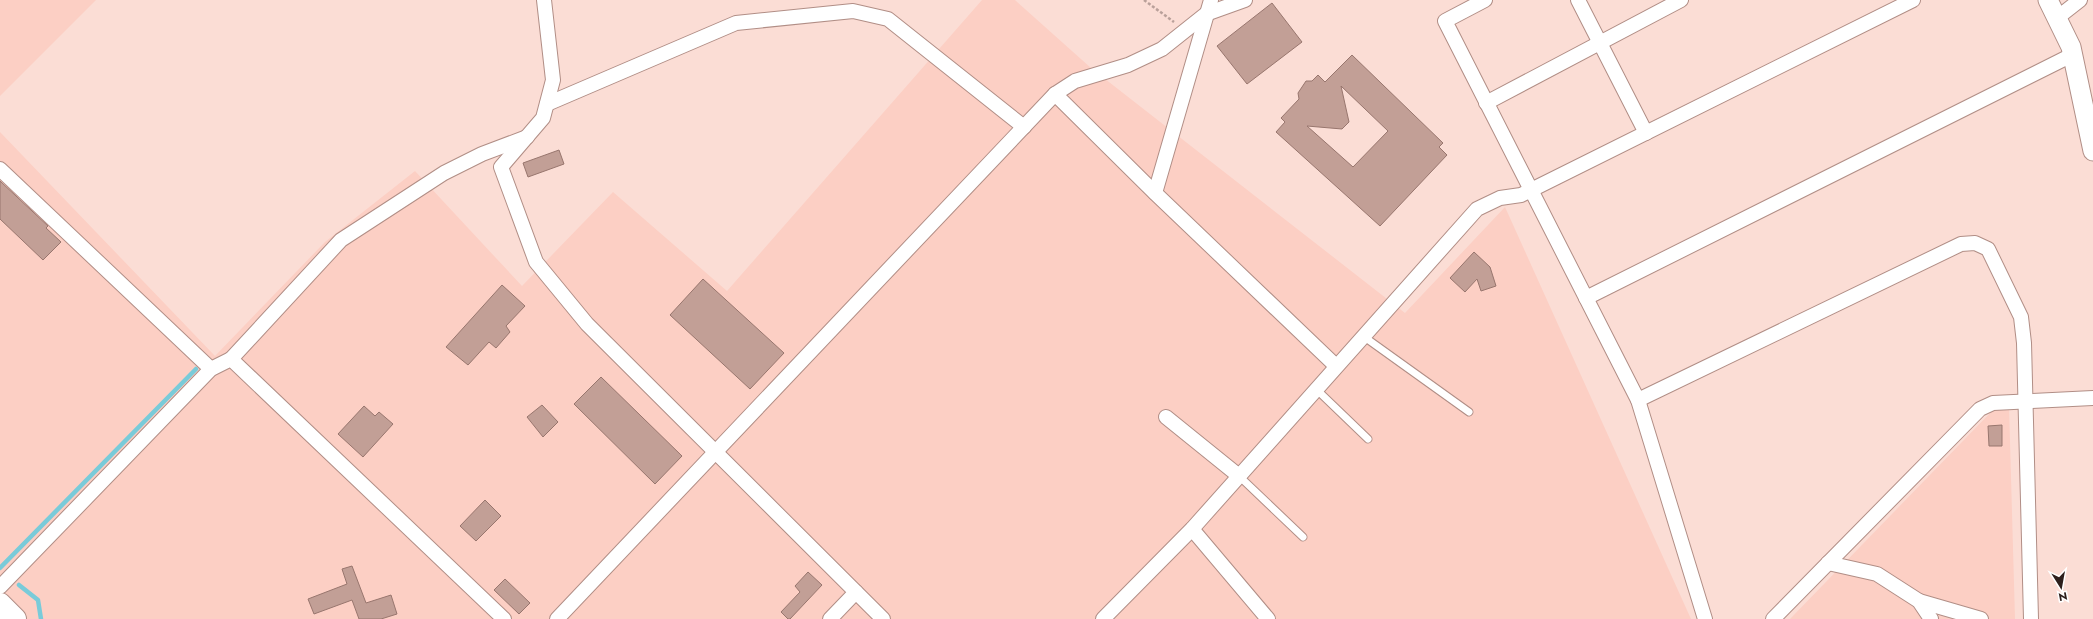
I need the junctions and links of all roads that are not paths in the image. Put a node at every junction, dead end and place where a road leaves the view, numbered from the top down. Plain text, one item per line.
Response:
1 (544, 0) edge
2 (1211, 0) edge
3 (1244, 0) edge
4 (1485, 0) edge
5 (1578, 0) edge
6 (1681, 0) edge
7 (2048, 0) edge
8 (2080, 0) edge
9 (1910, 1) edge
10 (1206, 14) junction
11 (2057, 18) junction
12 (1600, 43) junction
13 (2072, 55) junction
14 (1055, 94) junction
15 (1486, 103) junction
16 (547, 104) junction
17 (1024, 127) junction
18 (1646, 133) junction
19 (527, 137) junction
20 (2092, 140) edge
21 (0, 169) edge
22 (1531, 190) junction
23 (1155, 193) junction
24 (1586, 298) junction
25 (1363, 336) junction
26 (231, 359) junction
27 (1336, 366) junction
28 (211, 369) junction
29 (1316, 390) junction
30 (2093, 398) edge
31 (1638, 400) junction
32 (2025, 401) junction
33 (1469, 412) dead end
34 (1166, 417) dead end
35 (1368, 439) dead end
36 (716, 453) junction
37 (1239, 476) junction
38 (1192, 529) junction
39 (1303, 537) dead end
40 (1828, 563) junction
41 (0, 587) edge
42 (856, 592) junction
43 (1919, 601) junction
44 (0, 604) edge
45 (1258, 613) edge
46 (15, 619) edge
47 (504, 619) edge
48 (557, 619) edge
49 (830, 619) edge
50 (883, 619) edge
51 (1103, 619) edge
52 (1268, 619) edge
53 (1705, 619) edge
54 (1773, 619) edge
55 (1931, 619) edge
56 (1981, 619) edge
57 (2030, 619) edge

1 - 16 street
2 - 10 street
3 - 10 street
4 - 15 street
5 - 12 street
6 - 12 street
7 - 11 street
8 - 11 street
9 - 18 street
10 - 14 street
10 - 23 street
11 - 13 street
12 - 15 street
12 - 18 street
13 - 20 street
13 - 24 street
14 - 17 street
14 - 23 street
15 - 22 street
16 - 17 street
16 - 19 street
17 - 36 street
18 - 22 street
19 - 26 street
19 - 36 street
21 - 28 street
22 - 24 street
22 - 25 street
23 - 27 street
24 - 31 street
25 - 27 street
25 - 33 lane
26 - 28 street
26 - 47 street
27 - 29 street
28 - 41 street
29 - 35 lane
29 - 37 street
30 - 32 street
31 - 32 street
31 - 53 street
32 - 40 street
32 - 57 street
34 - 37 street
36 - 42 street
36 - 48 street
37 - 38 street
37 - 39 lane
38 - 45 street
38 - 51 street
40 - 43 street
40 - 54 street
42 - 49 street
42 - 50 street
43 - 55 street
43 - 56 street
44 - 46 highway
45 - 52 street

